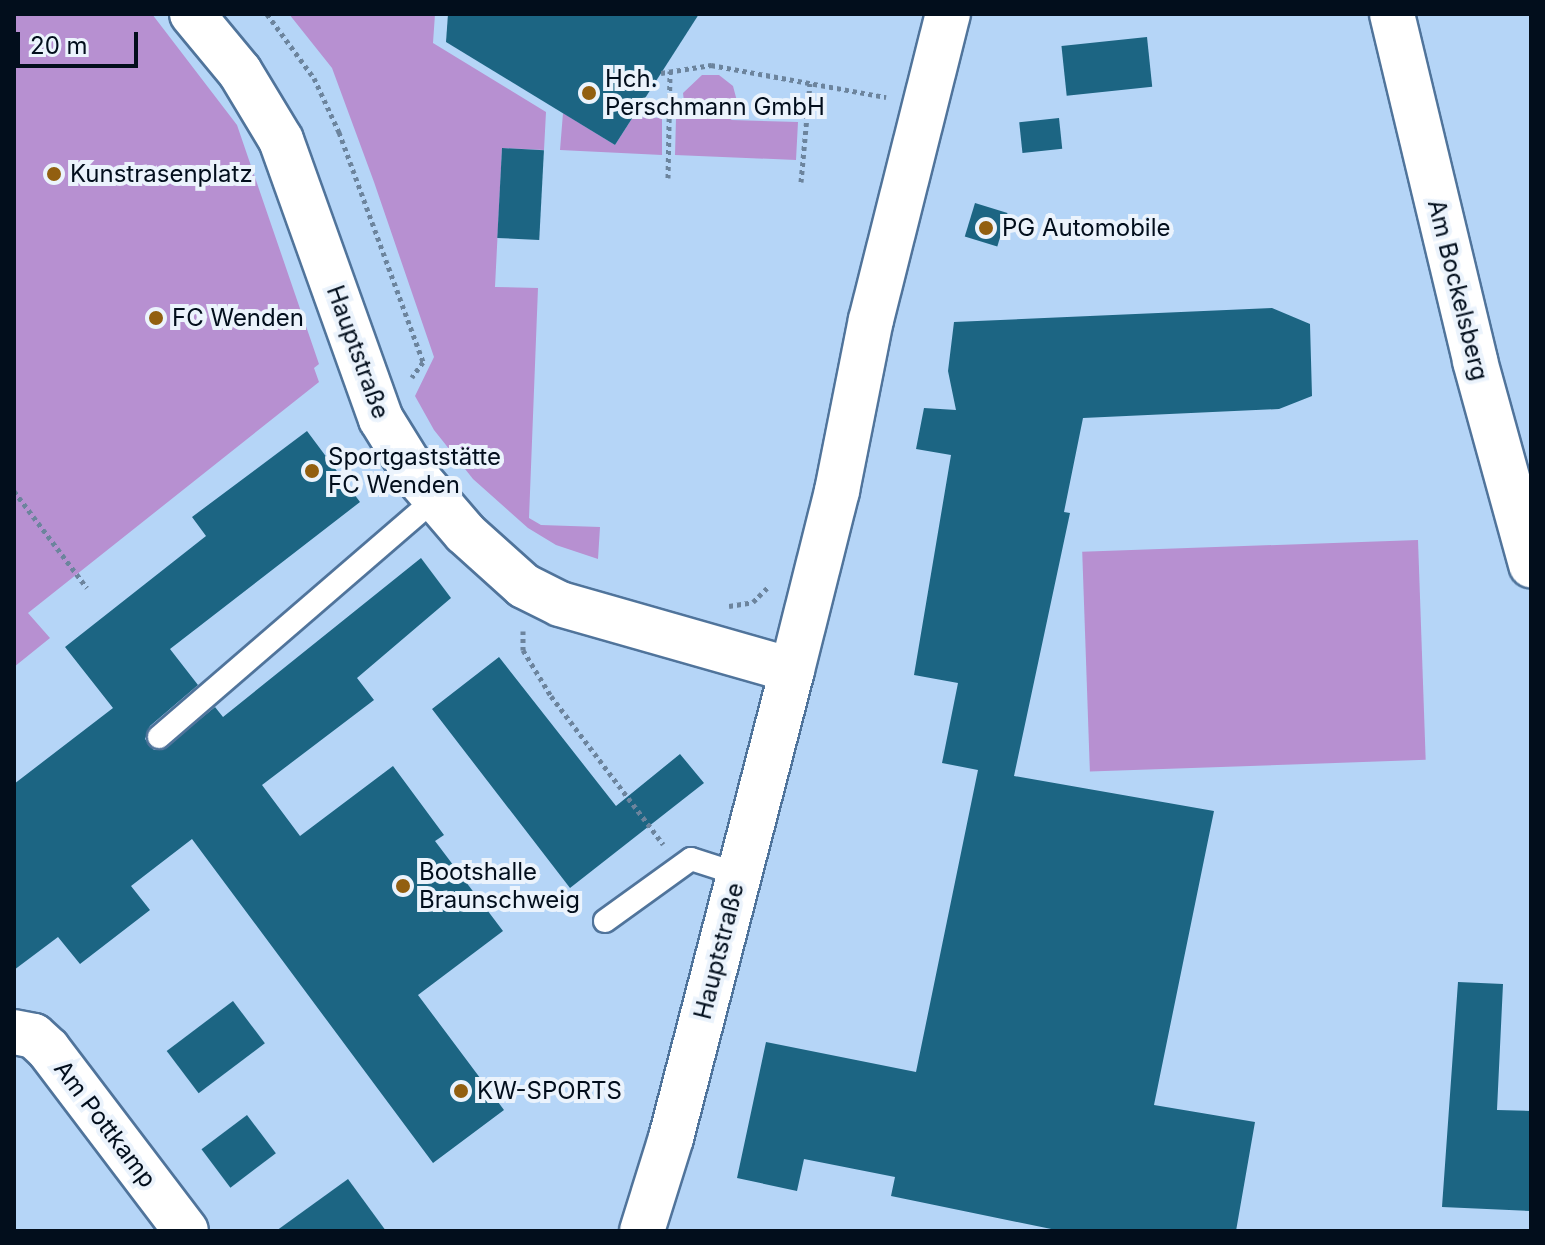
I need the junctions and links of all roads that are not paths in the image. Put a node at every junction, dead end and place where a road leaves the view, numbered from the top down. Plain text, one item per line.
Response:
1 (192, 14) edge
2 (948, 14) edge
3 (1392, 14) edge
4 (435, 499) junction
5 (1531, 565) edge
6 (792, 670) junction
7 (159, 737) dead end
8 (738, 874) junction
9 (605, 921) dead end
10 (14, 1032) edge
11 (186, 1231) edge
12 (642, 1231) edge

1 - 4 street, Hauptstraße
2 - 6 street, Hauptstraße
3 - 5 street, Am Bockelsberg
4 - 6 street, Hauptstraße
4 - 7 lane
6 - 8 street, Hauptstraße
8 - 9 lane
8 - 12 street, Hauptstraße
10 - 11 street, Am Pottkamp

